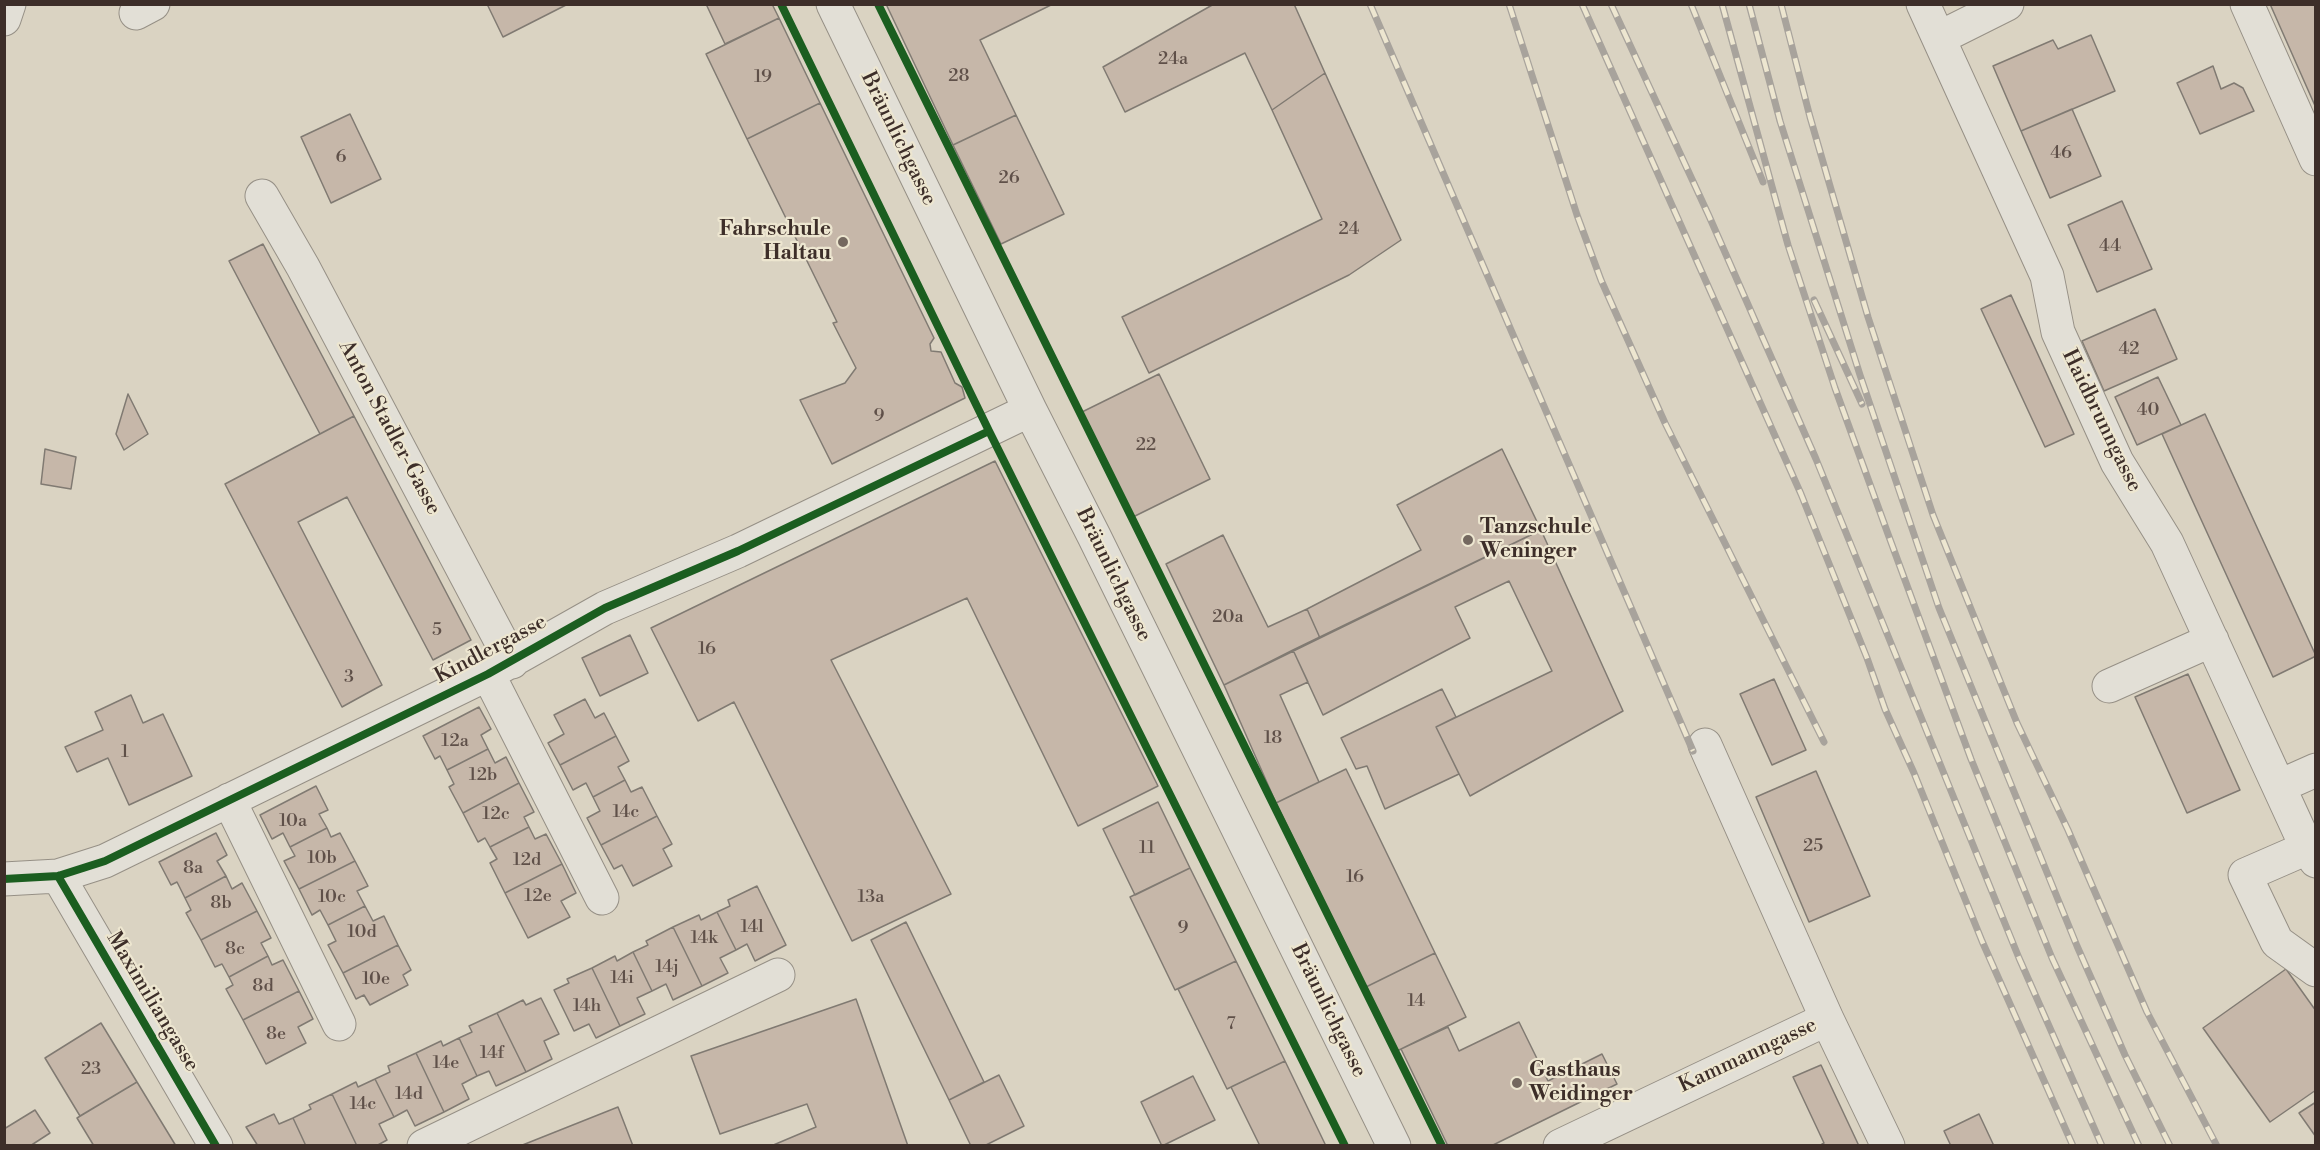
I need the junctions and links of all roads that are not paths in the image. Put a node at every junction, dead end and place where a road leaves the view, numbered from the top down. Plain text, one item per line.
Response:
1 (9, 4) edge
2 (833, 4) edge
3 (1923, 4) edge
4 (2007, 4) edge
5 (2247, 4) edge
6 (4, 19) edge
7 (1939, 38) junction
8 (2316, 159) edge
9 (262, 196) dead end
10 (1030, 410) junction
11 (2212, 640) junction
12 (500, 668) junction
13 (2109, 686) dead end
14 (1705, 745) dead end
15 (2316, 770) edge
16 (2280, 786) junction
17 (229, 800) junction
18 (2312, 855) edge
19 (58, 876) junction
20 (4, 879) edge
21 (602, 898) dead end
22 (2316, 970) edge
23 (778, 975) dead end
24 (1827, 1019) junction
25 (339, 1024) dead end
26 (216, 1146) edge
27 (424, 1146) edge
28 (1394, 1146) edge
29 (1560, 1146) edge
30 (1888, 1146) edge

1 - 6 street
2 - 10 street, Bräunlichgasse
3 - 7 street, Haidbrunngasse
4 - 7 street
5 - 8 street
7 - 11 street, Haidbrunngasse
9 - 12 street, Anton Stadler-Gasse
10 - 12 street, Kindlergasse
10 - 28 street, Bräunlichgasse
11 - 13 street
11 - 16 street, Haidbrunngasse
12 - 17 street, Kindlergasse
12 - 21 street, Anton Stadler-Gasse
14 - 24 street, Kammanngasse
15 - 16 street
16 - 18 street, Haidbrunngasse
17 - 19 street, Kindlergasse
17 - 25 street
18 - 22 street
19 - 20 street, Kindlergasse
19 - 26 street, Maximiliangasse
23 - 27 street
24 - 29 street, Kammanngasse
24 - 30 street

